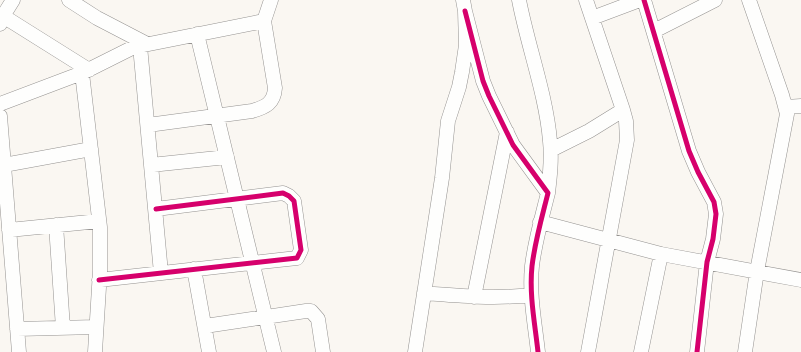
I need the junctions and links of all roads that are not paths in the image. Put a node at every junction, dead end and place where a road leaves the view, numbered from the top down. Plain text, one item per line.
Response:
1 (12, 0) edge
2 (69, 0) edge
3 (271, 0) edge
4 (519, 0) edge
5 (586, 0) edge
6 (640, 0) edge
7 (644, 0) edge
8 (716, 0) edge
9 (749, 0) edge
10 (464, 6) edge
11 (592, 18) junction
12 (2, 20) edge
13 (264, 20) junction
14 (654, 31) junction
15 (197, 34) junction
16 (143, 45) junction
17 (86, 71) junction
18 (0, 104) edge
19 (801, 106) edge
20 (786, 107) junction
21 (623, 110) junction
22 (0, 116) edge
23 (217, 116) junction
24 (148, 125) junction
25 (507, 132) junction
26 (91, 149) junction
27 (551, 150) junction
28 (227, 157) junction
29 (4, 165) junction
30 (151, 165) junction
31 (548, 193) junction
32 (238, 200) junction
33 (156, 209) junction
34 (99, 221) junction
35 (540, 222) junction
36 (56, 225) junction
37 (9, 230) junction
38 (609, 240) junction
39 (661, 254) junction
40 (252, 262) junction
41 (708, 262) junction
42 (194, 269) junction
43 (757, 271) junction
44 (161, 273) junction
45 (99, 280) junction
46 (801, 280) edge
47 (424, 293) junction
48 (531, 295) junction
49 (474, 297) junction
50 (266, 317) junction
51 (205, 326) junction
52 (96, 327) junction
53 (63, 328) junction
54 (17, 329) junction
55 (19, 352) edge
56 (95, 352) edge
57 (209, 352) edge
58 (274, 352) edge
59 (323, 352) edge
60 (415, 352) edge
61 (538, 352) edge
62 (588, 352) edge
63 (641, 352) edge
64 (696, 352) edge
65 (745, 352) edge

1 - 12 street
2 - 16 street
3 - 13 street
4 - 27 street
5 - 11 street
6 - 11 street
7 - 14 street
8 - 14 street
9 - 20 street
10 - 25 street
10 - 47 street
11 - 21 street
12 - 17 street
13 - 15 street
13 - 23 street
14 - 41 street
15 - 16 street
15 - 23 street
16 - 17 street
16 - 24 street
17 - 18 street
17 - 26 street
19 - 20 street
20 - 43 street
21 - 27 street
21 - 38 street
22 - 29 street
23 - 24 street
23 - 28 street
24 - 30 street
25 - 31 street
25 - 49 street
26 - 29 street
26 - 34 street
27 - 31 street
28 - 30 street
28 - 32 street
29 - 37 street
30 - 33 street
31 - 35 street
32 - 33 street
32 - 40 street
32 - 40 street
33 - 44 street
34 - 36 street
34 - 45 street
35 - 38 street
35 - 48 street
36 - 37 street
36 - 53 street
37 - 54 street
38 - 39 street
38 - 62 street
39 - 41 street
39 - 63 street
40 - 42 street
40 - 50 street
41 - 43 street
41 - 64 street
42 - 44 street
42 - 51 street
43 - 46 street
43 - 65 street
44 - 45 street
45 - 52 street
47 - 49 street
47 - 60 street
48 - 49 street
48 - 61 street
50 - 51 street
50 - 58 street
50 - 59 street
51 - 57 street
52 - 53 street
52 - 56 street
53 - 54 street
54 - 55 street

